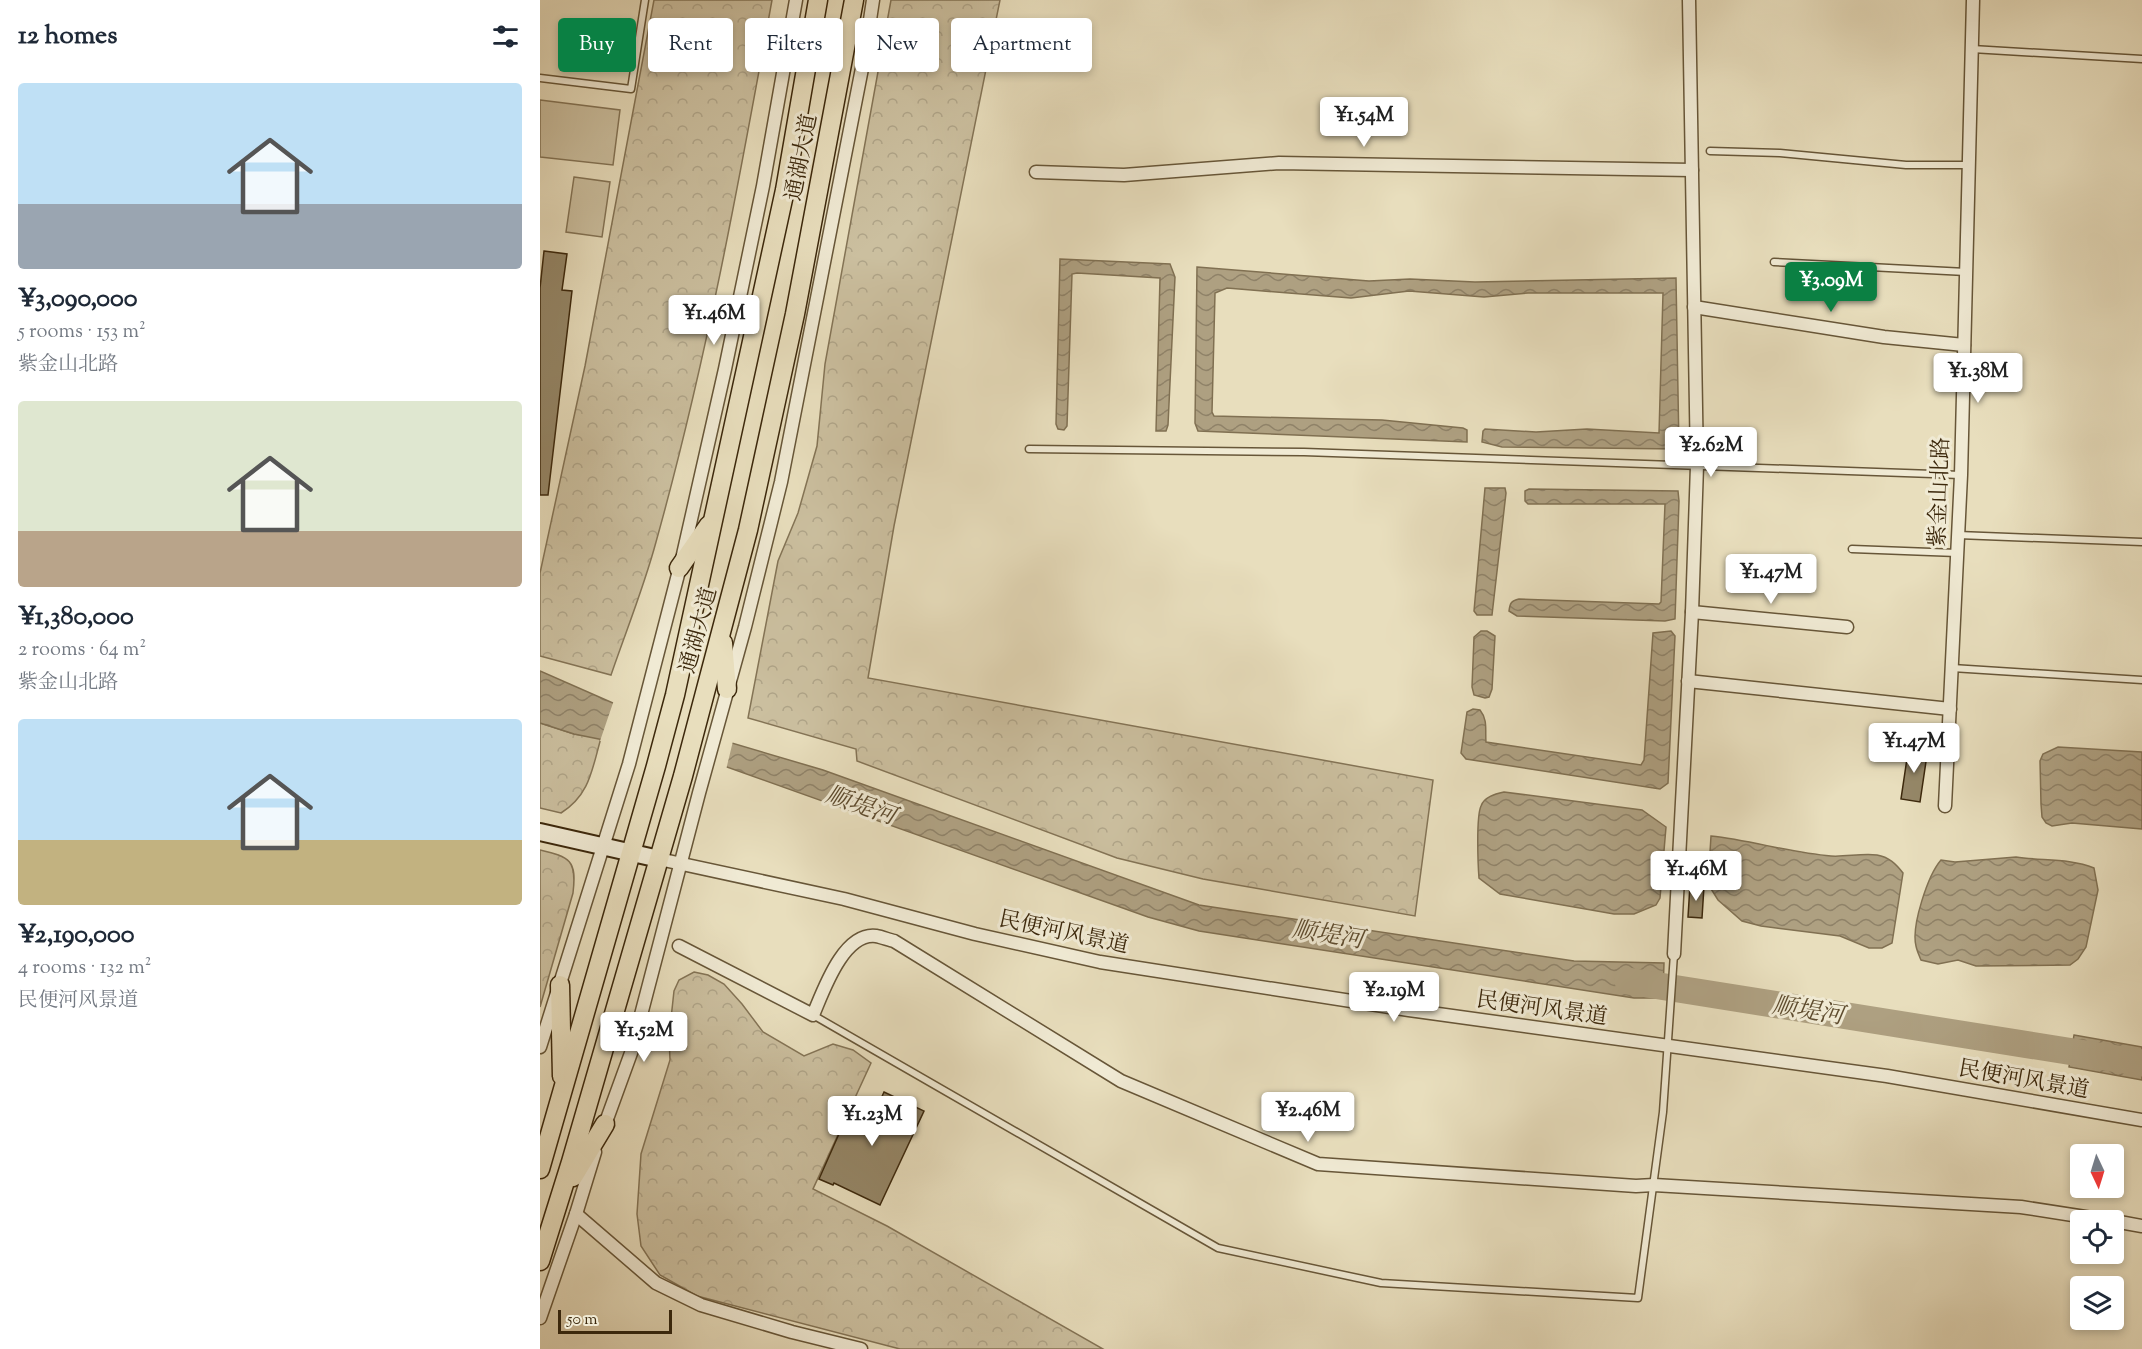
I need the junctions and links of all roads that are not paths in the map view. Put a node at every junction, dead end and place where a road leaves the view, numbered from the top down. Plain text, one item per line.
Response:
1 (645, 0) edge
2 (796, 0) edge
3 (818, 0) edge
4 (854, 0) edge
5 (873, 0) edge
6 (1689, 0) edge
7 (1973, 0) edge
8 (1972, 49) junction
9 (2142, 59) edge
10 (540, 78) edge
11 (1710, 151) dead end
12 (1969, 165) junction
13 (1692, 170) junction
14 (1036, 172) dead end
15 (1774, 262) dead end
16 (1966, 272) junction
17 (1694, 307) junction
18 (1964, 345) junction
19 (1029, 449) dead end
20 (1697, 466) junction
21 (1961, 475) junction
22 (715, 516) junction
23 (1958, 535) junction
24 (2142, 542) edge
25 (1852, 549) dead end
26 (1957, 553) junction
27 (679, 568) junction
28 (1692, 612) junction
29 (1847, 627) dead end
30 (722, 630) junction
31 (1952, 668) junction
32 (2142, 680) edge
33 (1688, 681) junction
34 (727, 690) junction
35 (1950, 709) junction
36 (1945, 806) dead end
37 (540, 832) edge
38 (603, 846) junction
39 (631, 853) junction
40 (659, 859) junction
41 (680, 864) junction
42 (679, 946) dead end
43 (603, 950) junction
44 (1674, 954) joint
45 (630, 959) junction
46 (560, 985) junction
47 (813, 1015) junction
48 (1667, 1041) junction
49 (540, 1047) edge
50 (562, 1091) junction
51 (2142, 1120) edge
52 (605, 1124) junction
53 (540, 1169) edge
54 (1654, 1185) junction
55 (561, 1194) junction
56 (576, 1214) junction
57 (2070, 1215) edge
58 (2124, 1223) edge
59 (2142, 1226) edge
60 (540, 1261) edge
61 (540, 1318) edge
62 (861, 1349) edge

1 - 10 lane
2 - 27 street
3 - 22 main road, 通湖大道
4 - 30 main road, 通湖大道
5 - 34 street
6 - 13 street
7 - 8 street, 紫金山北路
8 - 9 lane
8 - 12 street, 紫金山北路
11 - 12 lane
12 - 16 street, 紫金山北路
13 - 14 street
13 - 17 street
15 - 16 lane
16 - 18 street, 紫金山北路
17 - 18 street
17 - 20 street
18 - 21 street, 紫金山北路
19 - 20 lane
20 - 21 lane
20 - 28 street
21 - 23 street, 紫金山北路
22 - 27 main road
22 - 39 main road, 通湖大道
23 - 24 lane
23 - 26 street, 紫金山北路
25 - 26 lane
26 - 31 street, 紫金山北路
27 - 38 street
28 - 29 street
28 - 33 street
30 - 34 main road
30 - 40 main road, 通湖大道
31 - 32 lane
31 - 35 street, 紫金山北路
33 - 35 street
33 - 44 street
34 - 41 street
35 - 36 street, 紫金山北路
37 - 38 street
38 - 39 street
38 - 46 street
39 - 40 street
39 - 43 main road, 通湖大道
40 - 41 street, 民便河风景道
40 - 45 main road, 通湖大道
41 - 48 street, 民便河风景道
41 - 52 street
42 - 47 street
43 - 45 main road
43 - 50 main road, 通湖大道
44 - 48 lane
45 - 55 main road, 通湖大道
46 - 49 street
46 - 50 main road
47 - 54 street
47 - 54 lane
48 - 51 street, 民便河风景道
48 - 54 lane
50 - 53 main road, 通湖大道
52 - 55 main road
52 - 56 street
54 - 57 street
55 - 60 main road, 通湖大道
56 - 61 street
56 - 62 street
58 - 59 street

